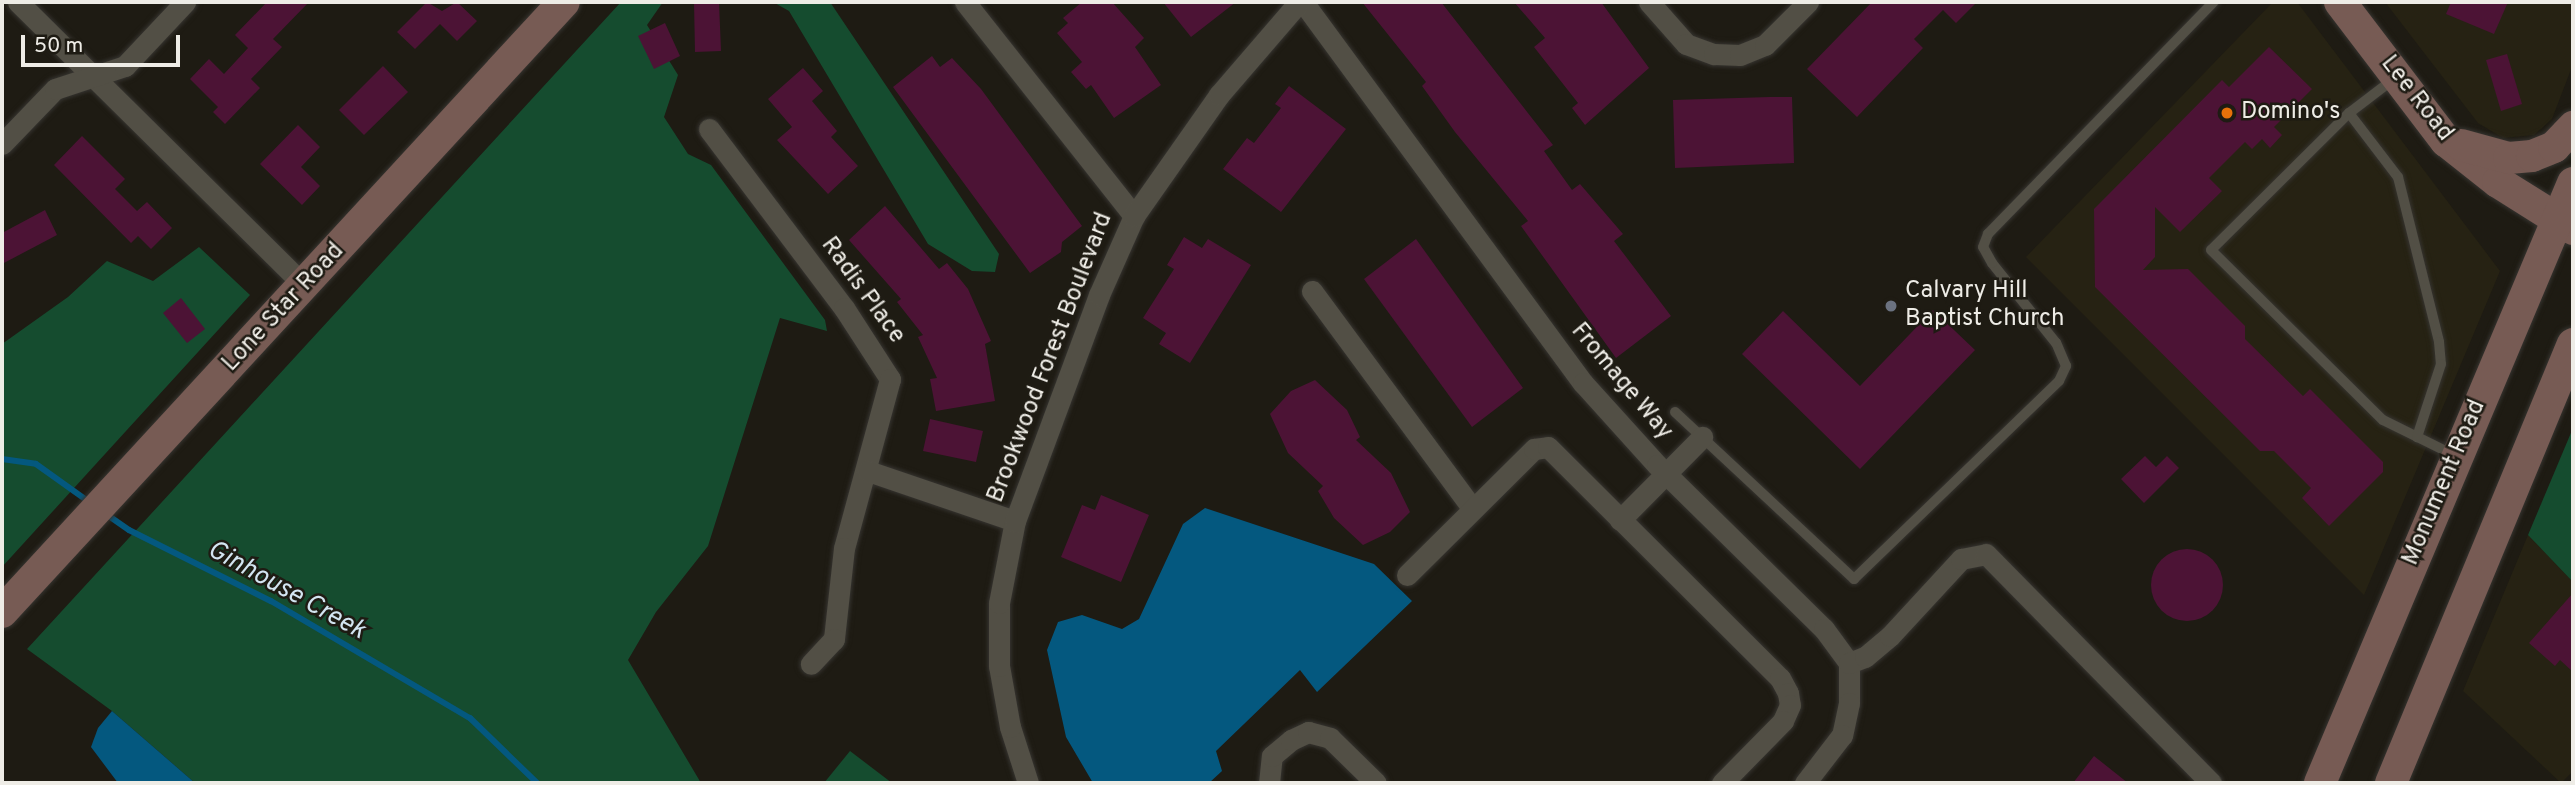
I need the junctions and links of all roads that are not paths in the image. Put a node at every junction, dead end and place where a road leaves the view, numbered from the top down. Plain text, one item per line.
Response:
1 (18, 2) edge
2 (184, 2) edge
3 (564, 2) edge
4 (965, 2) edge
5 (1301, 2) edge
6 (1649, 2) edge
7 (1808, 2) edge
8 (2214, 2) edge
9 (2340, 2) edge
10 (94, 74) junction
11 (2397, 76) junction
12 (2349, 113) junction
13 (2573, 127) edge
14 (709, 129) dead end
15 (2446, 141) junction
16 (2, 144) edge
17 (2573, 183) edge
18 (1134, 216) junction
19 (2566, 225) edge
20 (305, 286) junction
21 (1312, 291) dead end
22 (2573, 344) edge
23 (1675, 412) dead end
24 (1702, 437) junction
25 (2417, 437) junction
26 (2456, 456) junction
27 (868, 471) junction
28 (1665, 473) junction
29 (1473, 509) junction
30 (1620, 520) junction
31 (1015, 521) junction
32 (1407, 575) dead end
33 (2, 612) edge
34 (1849, 663) junction
35 (811, 664) dead end
36 (1028, 783) edge
37 (1269, 783) edge
38 (1376, 783) edge
39 (1721, 783) edge
40 (1805, 783) edge
41 (2211, 783) edge
42 (2320, 783) edge
43 (2391, 783) edge

1 - 10 street
2 - 10 street
3 - 20 main road, Lone Star Road
4 - 18 street
5 - 18 street, Brookwood Forest Boulevard
5 - 28 street, Fromage Way
6 - 7 street
8 - 24 lane
9 - 11 main road, Lee Road
10 - 16 street
10 - 20 street
11 - 12 lane
11 - 15 main road, Lee Road
12 - 25 lane
12 - 25 lane
13 - 15 main road
14 - 27 street, Radis Place
15 - 19 main road, Lee Road
17 - 19 main road, Monument Road
18 - 31 street, Brookwood Forest Boulevard
19 - 26 main road, Monument Road
20 - 33 main road, Lone Star Road
21 - 29 street
22 - 43 main road
23 - 24 lane
24 - 28 street
25 - 26 lane
26 - 42 main road, Monument Road
27 - 31 street
27 - 35 street, Radis Place
28 - 30 street
28 - 34 street, Fromage Way
29 - 30 street
29 - 32 street
30 - 39 street
31 - 36 street, Brookwood Forest Boulevard
34 - 40 street
34 - 41 street
37 - 38 street

